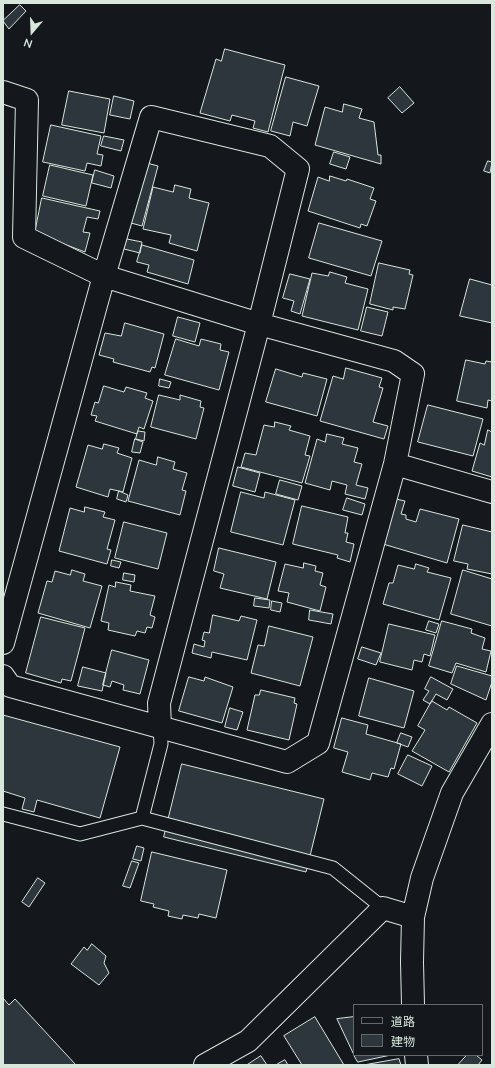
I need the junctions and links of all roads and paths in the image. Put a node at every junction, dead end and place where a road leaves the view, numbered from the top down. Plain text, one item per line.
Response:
1 (3, 92) edge
2 (104, 276) junction
3 (259, 324) junction
4 (395, 464) junction
5 (492, 492) edge
6 (3, 643) edge
7 (3, 676) edge
8 (492, 724) edge
9 (160, 726) junction
10 (3, 814) edge
11 (142, 818) junction
12 (383, 908) junction
13 (413, 916) junction
14 (413, 1004) edge
15 (205, 1065) edge

1 - 2 street
2 - 3 street
2 - 3 street
2 - 6 street
3 - 4 street
3 - 9 street
4 - 5 street
4 - 9 street
7 - 9 street
8 - 13 street
9 - 11 lane
10 - 11 lane
11 - 12 lane
12 - 13 street
12 - 15 street
13 - 14 street

